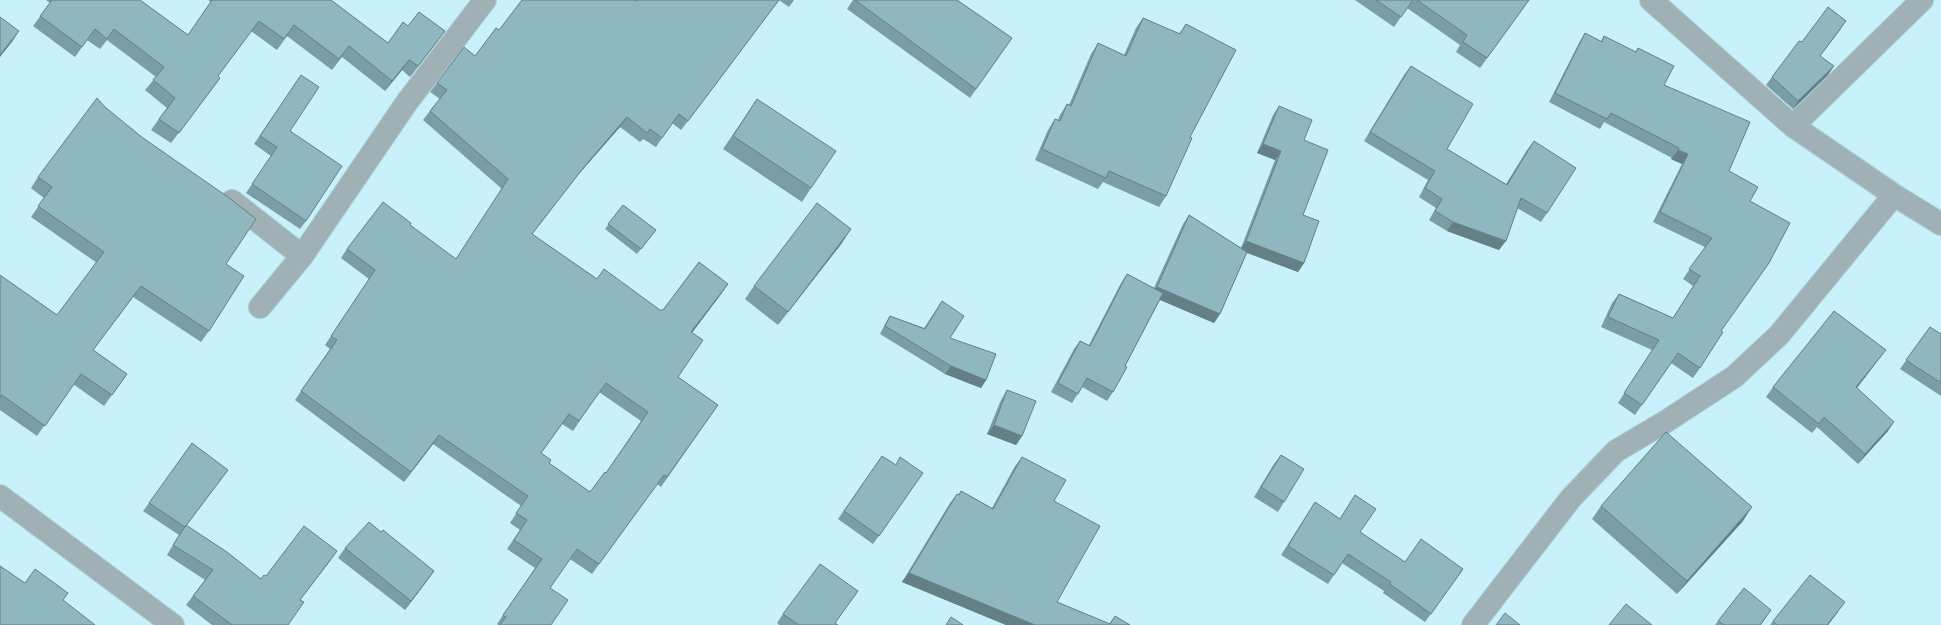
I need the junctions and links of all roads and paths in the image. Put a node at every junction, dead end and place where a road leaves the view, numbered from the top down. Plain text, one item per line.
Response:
1 (485, 0) edge
2 (1651, 0) edge
3 (1922, 0) edge
4 (1794, 126) junction
5 (215, 189) edge
6 (1894, 195) junction
7 (1941, 224) edge
8 (302, 256) junction
9 (260, 307) dead end
10 (0, 496) edge
11 (173, 625) edge
12 (1473, 625) edge

1 - 8 street
2 - 4 street
3 - 4 street
4 - 6 street
5 - 8 street
6 - 7 street
6 - 12 street
8 - 9 street
10 - 11 street

